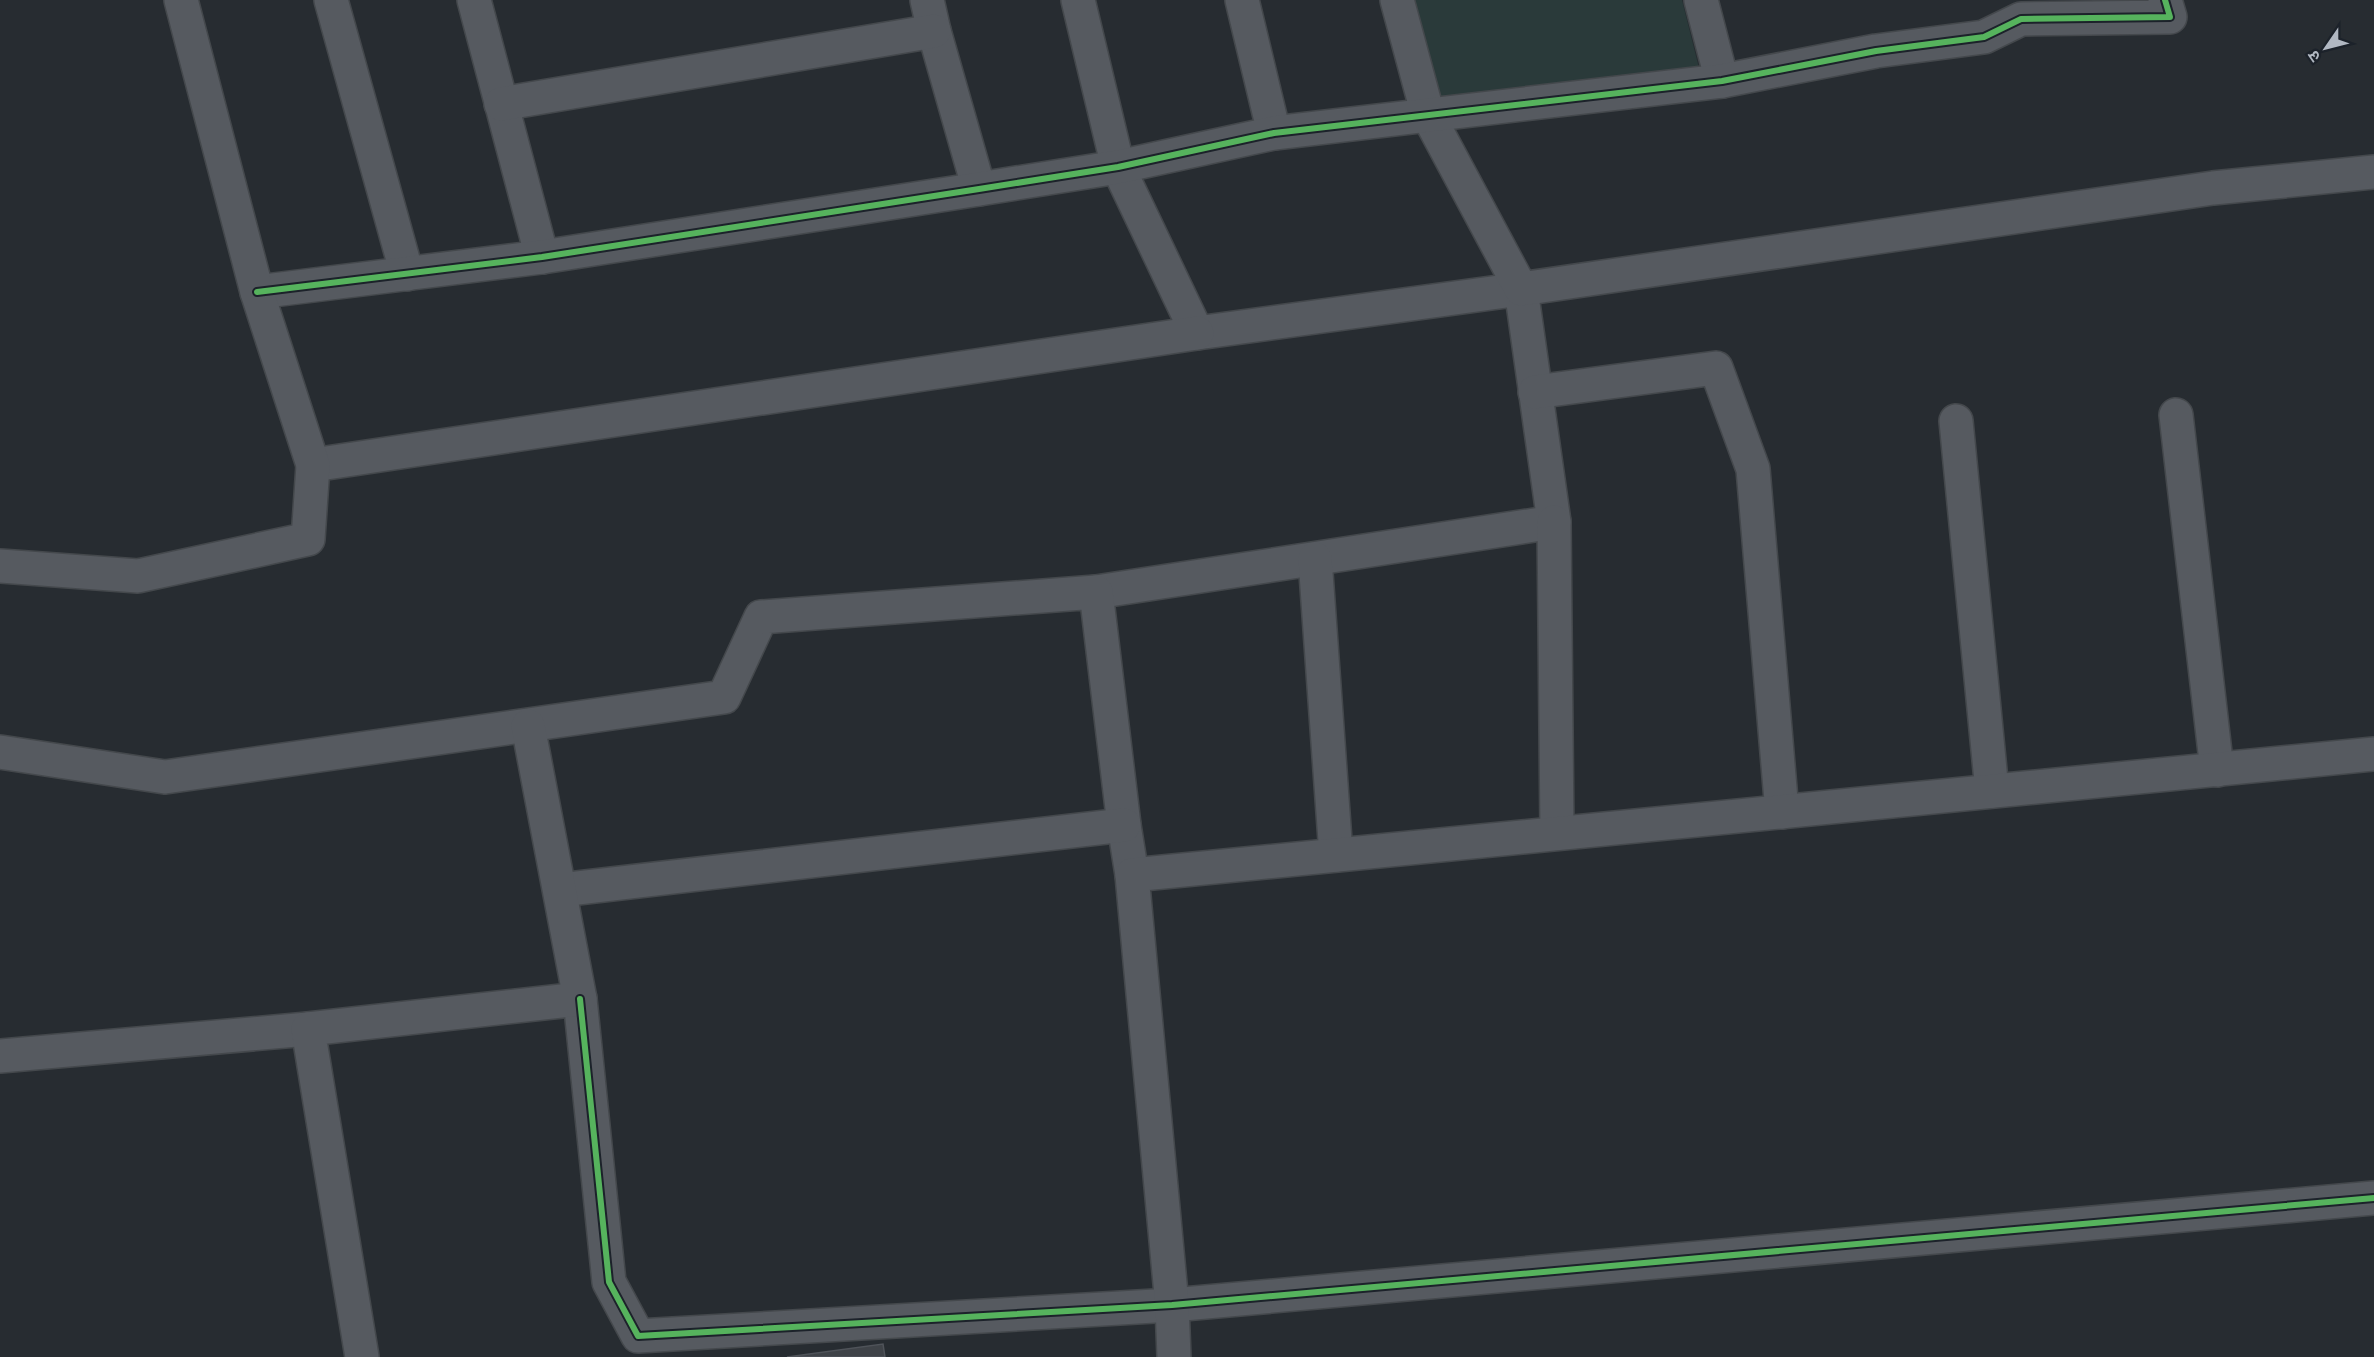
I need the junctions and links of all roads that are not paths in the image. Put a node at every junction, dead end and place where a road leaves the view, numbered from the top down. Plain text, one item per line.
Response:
1 (182, 0) edge
2 (331, 0) edge
3 (474, 0) edge
4 (1078, 0) edge
5 (1242, 0) edge
6 (1397, 0) edge
7 (1701, 0) edge
8 (2165, 0) edge
9 (2018, 10) edge
10 (930, 15) edge
11 (1722, 81) junction
12 (501, 104) junction
13 (1428, 115) junction
14 (1274, 133) junction
15 (1118, 167) junction
16 (2374, 172) edge
17 (979, 189) junction
18 (542, 257) junction
19 (407, 274) junction
20 (1521, 289) junction
21 (257, 292) junction
22 (1197, 333) junction
23 (1535, 392) junction
24 (2176, 415) dead end
25 (1956, 421) dead end
26 (313, 465) junction
27 (1554, 522) junction
28 (1316, 558) junction
29 (0, 566) edge
30 (1096, 592) junction
31 (528, 726) junction
32 (0, 752) edge
33 (2374, 754) edge
34 (2217, 770) junction
35 (1992, 791) junction
36 (1782, 812) junction
37 (1124, 825) junction
38 (1557, 833) junction
39 (1336, 855) junction
40 (1132, 875) junction
41 (560, 890) junction
42 (580, 999) junction
43 (308, 1029) junction
44 (0, 1056) edge
45 (2374, 1198) edge
46 (1172, 1305) junction
47 (362, 1357) edge
48 (1174, 1357) edge

1 - 21 street
2 - 19 street
3 - 12 street
4 - 15 street
5 - 14 street
6 - 13 street
7 - 11 street
8 - 9 street
9 - 11 street
10 - 12 street
10 - 17 street
11 - 13 street
12 - 18 street
13 - 14 street
13 - 20 street
14 - 15 street
15 - 17 street
15 - 22 street
16 - 20 street
17 - 18 street
18 - 19 street
19 - 21 street
20 - 22 street
20 - 23 street
21 - 26 street
22 - 26 street
23 - 27 street
23 - 36 street
24 - 34 street
25 - 35 street
26 - 29 street
27 - 28 street
27 - 38 street
28 - 30 street
28 - 39 street
30 - 31 street
30 - 37 street
31 - 32 street
31 - 41 street
33 - 34 street
34 - 35 street
35 - 36 street
36 - 38 street
37 - 40 street
37 - 41 street
38 - 39 street
39 - 40 street
40 - 46 street
41 - 42 street
42 - 43 street
42 - 46 street
43 - 44 street
43 - 47 street
45 - 46 street
46 - 48 street

